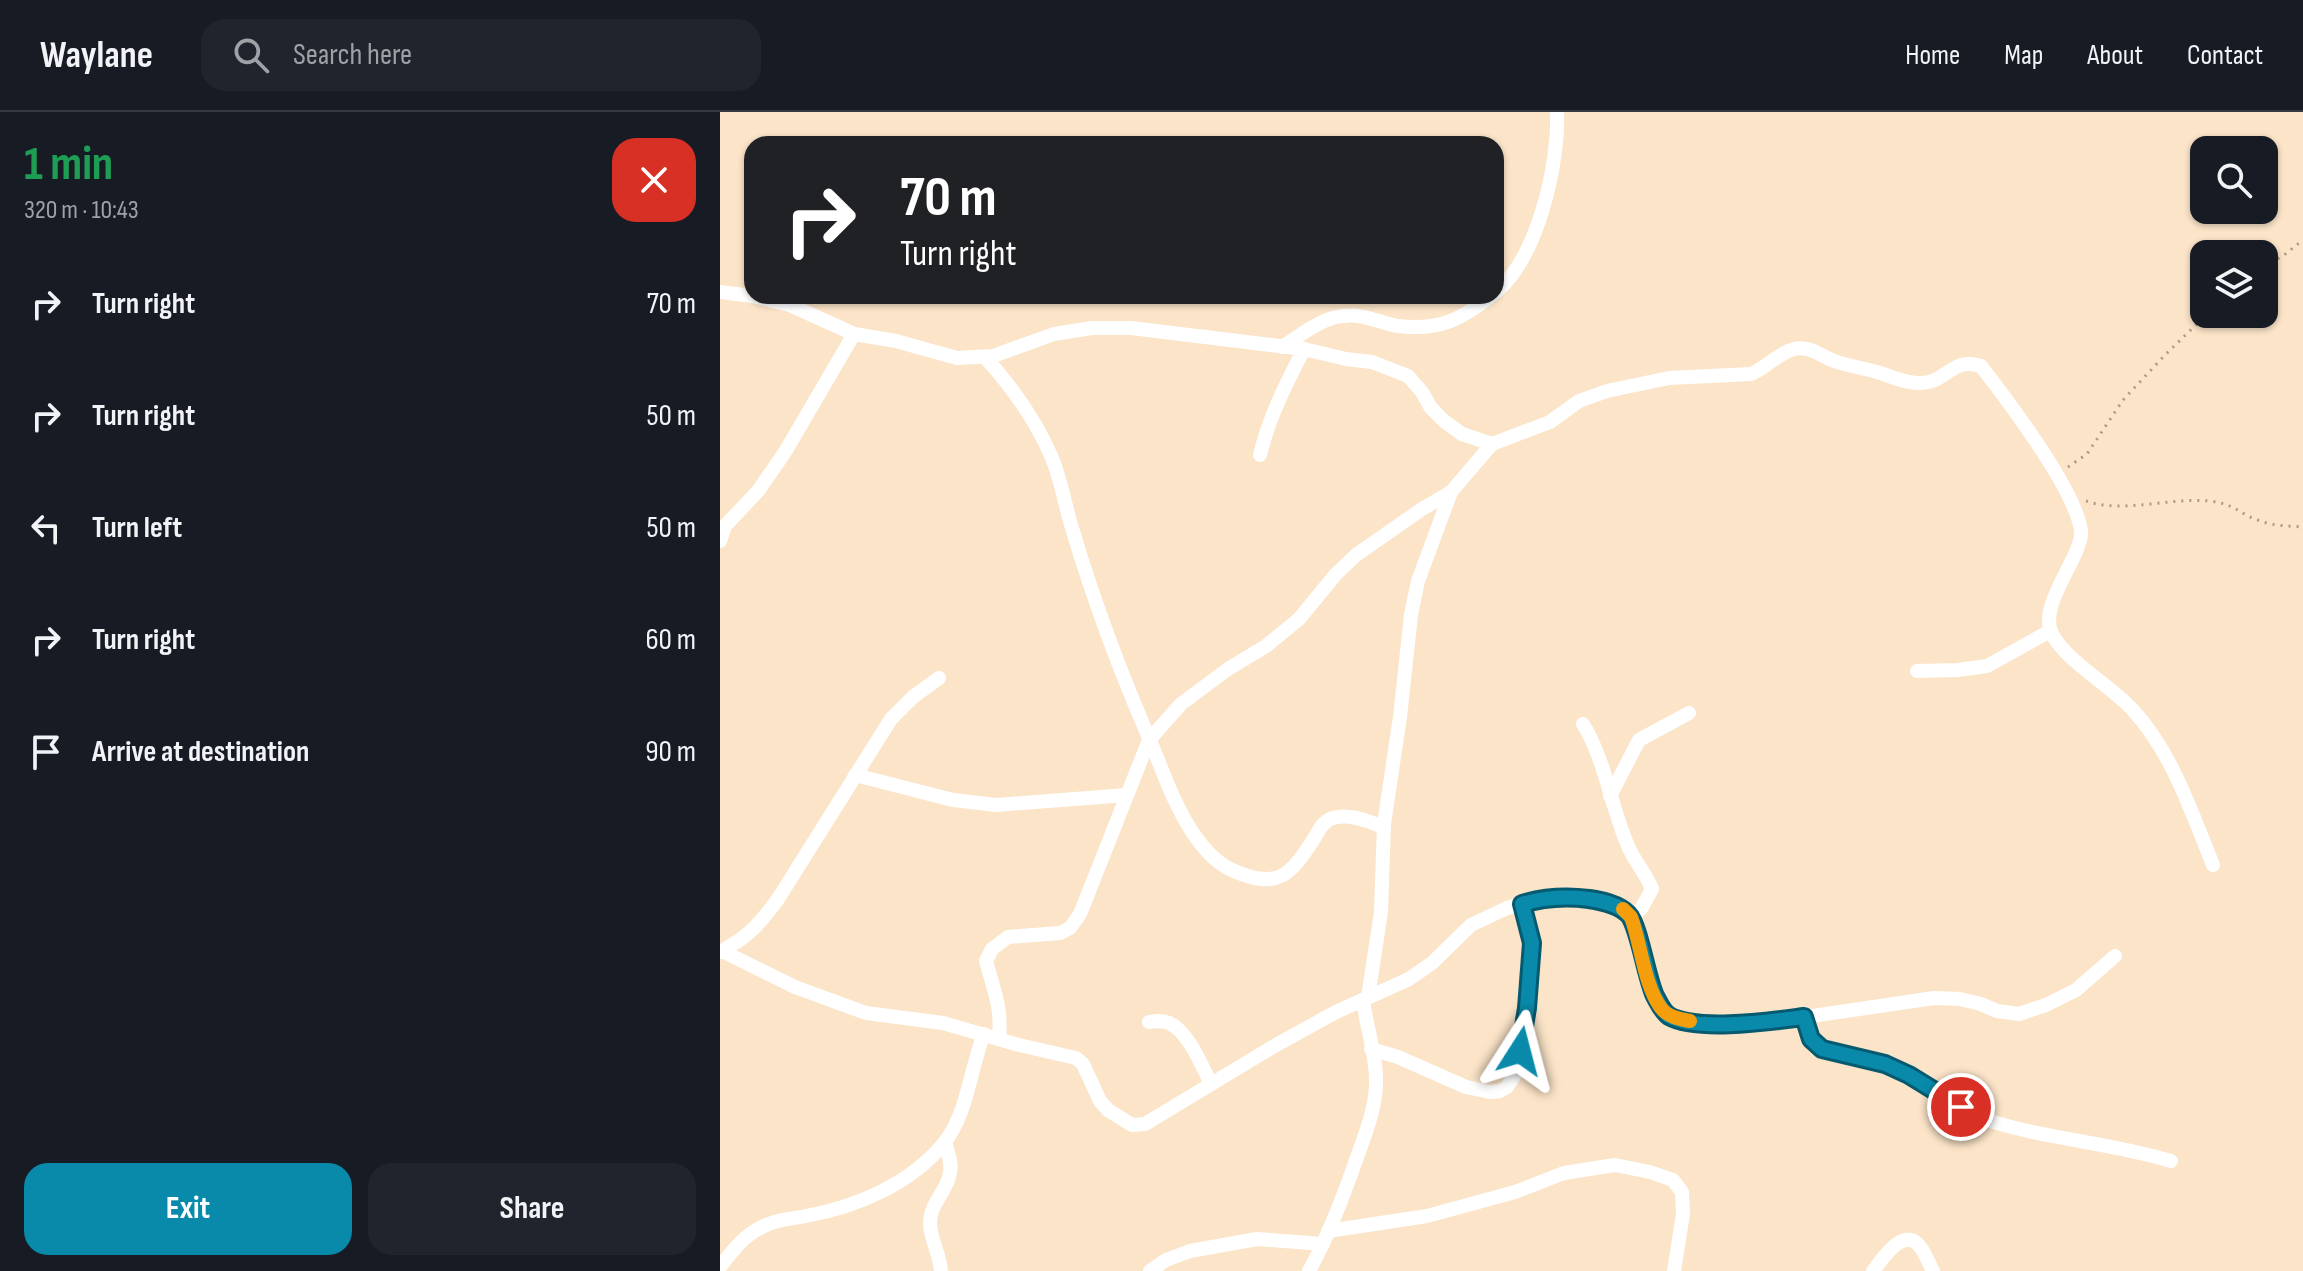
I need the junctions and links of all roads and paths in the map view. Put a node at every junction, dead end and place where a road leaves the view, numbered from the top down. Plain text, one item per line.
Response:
1 (1557, 112) edge
2 (2303, 240) edge
3 (2278, 259) edge
4 (1504, 283) edge
5 (720, 292) edge
6 (744, 295) edge
7 (786, 304) edge
8 (1481, 304) edge
9 (2193, 328) edge
10 (854, 334) junction
11 (1282, 347) junction
12 (1304, 349) junction
13 (985, 357) junction
14 (1492, 444) junction
15 (1260, 455) dead end
16 (2056, 476) junction
17 (1451, 492) junction
18 (2067, 495) junction
19 (2303, 527) edge
20 (720, 541) edge
21 (2050, 631) junction
22 (1917, 671) dead end
23 (939, 678) dead end
24 (1689, 713) dead end
25 (1583, 724) dead end
26 (1149, 740) junction
27 (855, 775) junction
28 (1127, 795) junction
29 (1610, 796) junction
30 (1383, 827) junction
31 (2213, 865) dead end
32 (1522, 904) junction
33 (1631, 917) junction
34 (721, 952) edge
35 (2115, 956) dead end
36 (1365, 999) junction
37 (1804, 1017) junction
38 (1149, 1022) dead end
39 (992, 1036) junction
40 (1371, 1049) junction
41 (1211, 1084) junction
42 (945, 1142) junction
43 (2171, 1161) dead end
44 (1326, 1238) junction
45 (721, 1265) edge
46 (941, 1271) edge
47 (1150, 1271) edge
48 (1309, 1271) edge
49 (1674, 1271) edge
50 (1873, 1271) edge
51 (1933, 1271) edge

1 - 4 street
2 - 3 path
5 - 6 street
7 - 10 street
8 - 11 street
9 - 16 path
10 - 13 street
10 - 20 street
11 - 12 street
11 - 13 street
12 - 14 street
12 - 15 street
13 - 26 street
14 - 16 street
14 - 17 street
16 - 18 street
17 - 26 street
17 - 30 street
18 - 19 path
18 - 21 street
21 - 22 street
21 - 31 street
23 - 27 street
24 - 29 street
25 - 29 street
26 - 28 street
26 - 30 street
27 - 28 street
27 - 34 street
28 - 39 street
29 - 33 street
30 - 36 street
32 - 33 street
32 - 36 street
32 - 40 street
33 - 37 street
34 - 39 street
35 - 37 street
36 - 40 street
36 - 41 street
37 - 43 street
38 - 41 street
39 - 41 street
39 - 42 street
40 - 44 street
42 - 45 street
42 - 46 street
44 - 47 street
44 - 48 street
44 - 49 street
50 - 51 street

